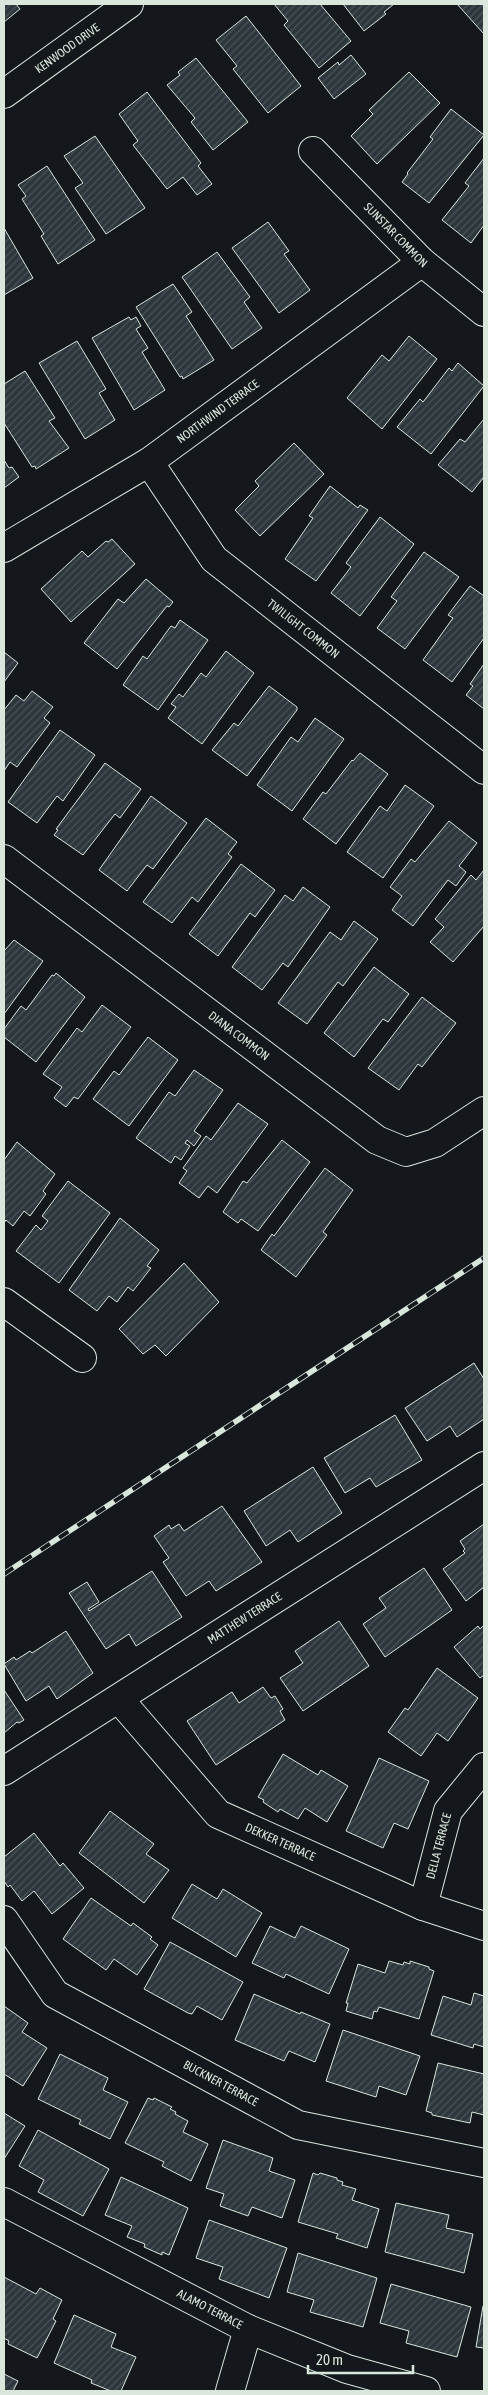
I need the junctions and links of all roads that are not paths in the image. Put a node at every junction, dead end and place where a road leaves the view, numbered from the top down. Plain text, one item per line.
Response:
1 (130, 4) edge
2 (4, 94) edge
3 (312, 151) dead end
4 (422, 262) junction
5 (484, 312) edge
6 (149, 462) junction
7 (4, 548) edge
8 (484, 770) edge
9 (4, 859) edge
10 (484, 1111) edge
11 (4, 1302) edge
12 (82, 1358) dead end
13 (484, 1466) edge
14 (119, 1699) junction
15 (484, 1767) edge
16 (4, 1771) edge
17 (423, 1906) junction
18 (4, 1920) edge
19 (484, 1926) edge
20 (484, 2162) edge
21 (4, 2202) edge
22 (248, 2329) junction
23 (230, 2391) edge
24 (426, 2391) edge

1 - 2 street, KENWOOD DRIVE
3 - 4 street, SUNSTAR COMMON
4 - 5 street, SUNSTAR COMMON
4 - 6 street, NORTHWIND TERRACE
6 - 7 street, NORTHWIND TERRACE
6 - 8 street, TWILIGHT COMMON
9 - 10 street, DIANA COMMON
11 - 12 street
13 - 14 street, MATTHEW TERRACE
14 - 16 street, MATTHEW TERRACE
14 - 17 street, DEKKER TERRACE
15 - 17 street, DELLA TERRACE
17 - 19 street, DEKKER TERRACE
18 - 20 street, BUCKNER TERRACE
21 - 22 street, ALAMO TERRACE
22 - 23 street
22 - 24 street, ALAMO TERRACE

